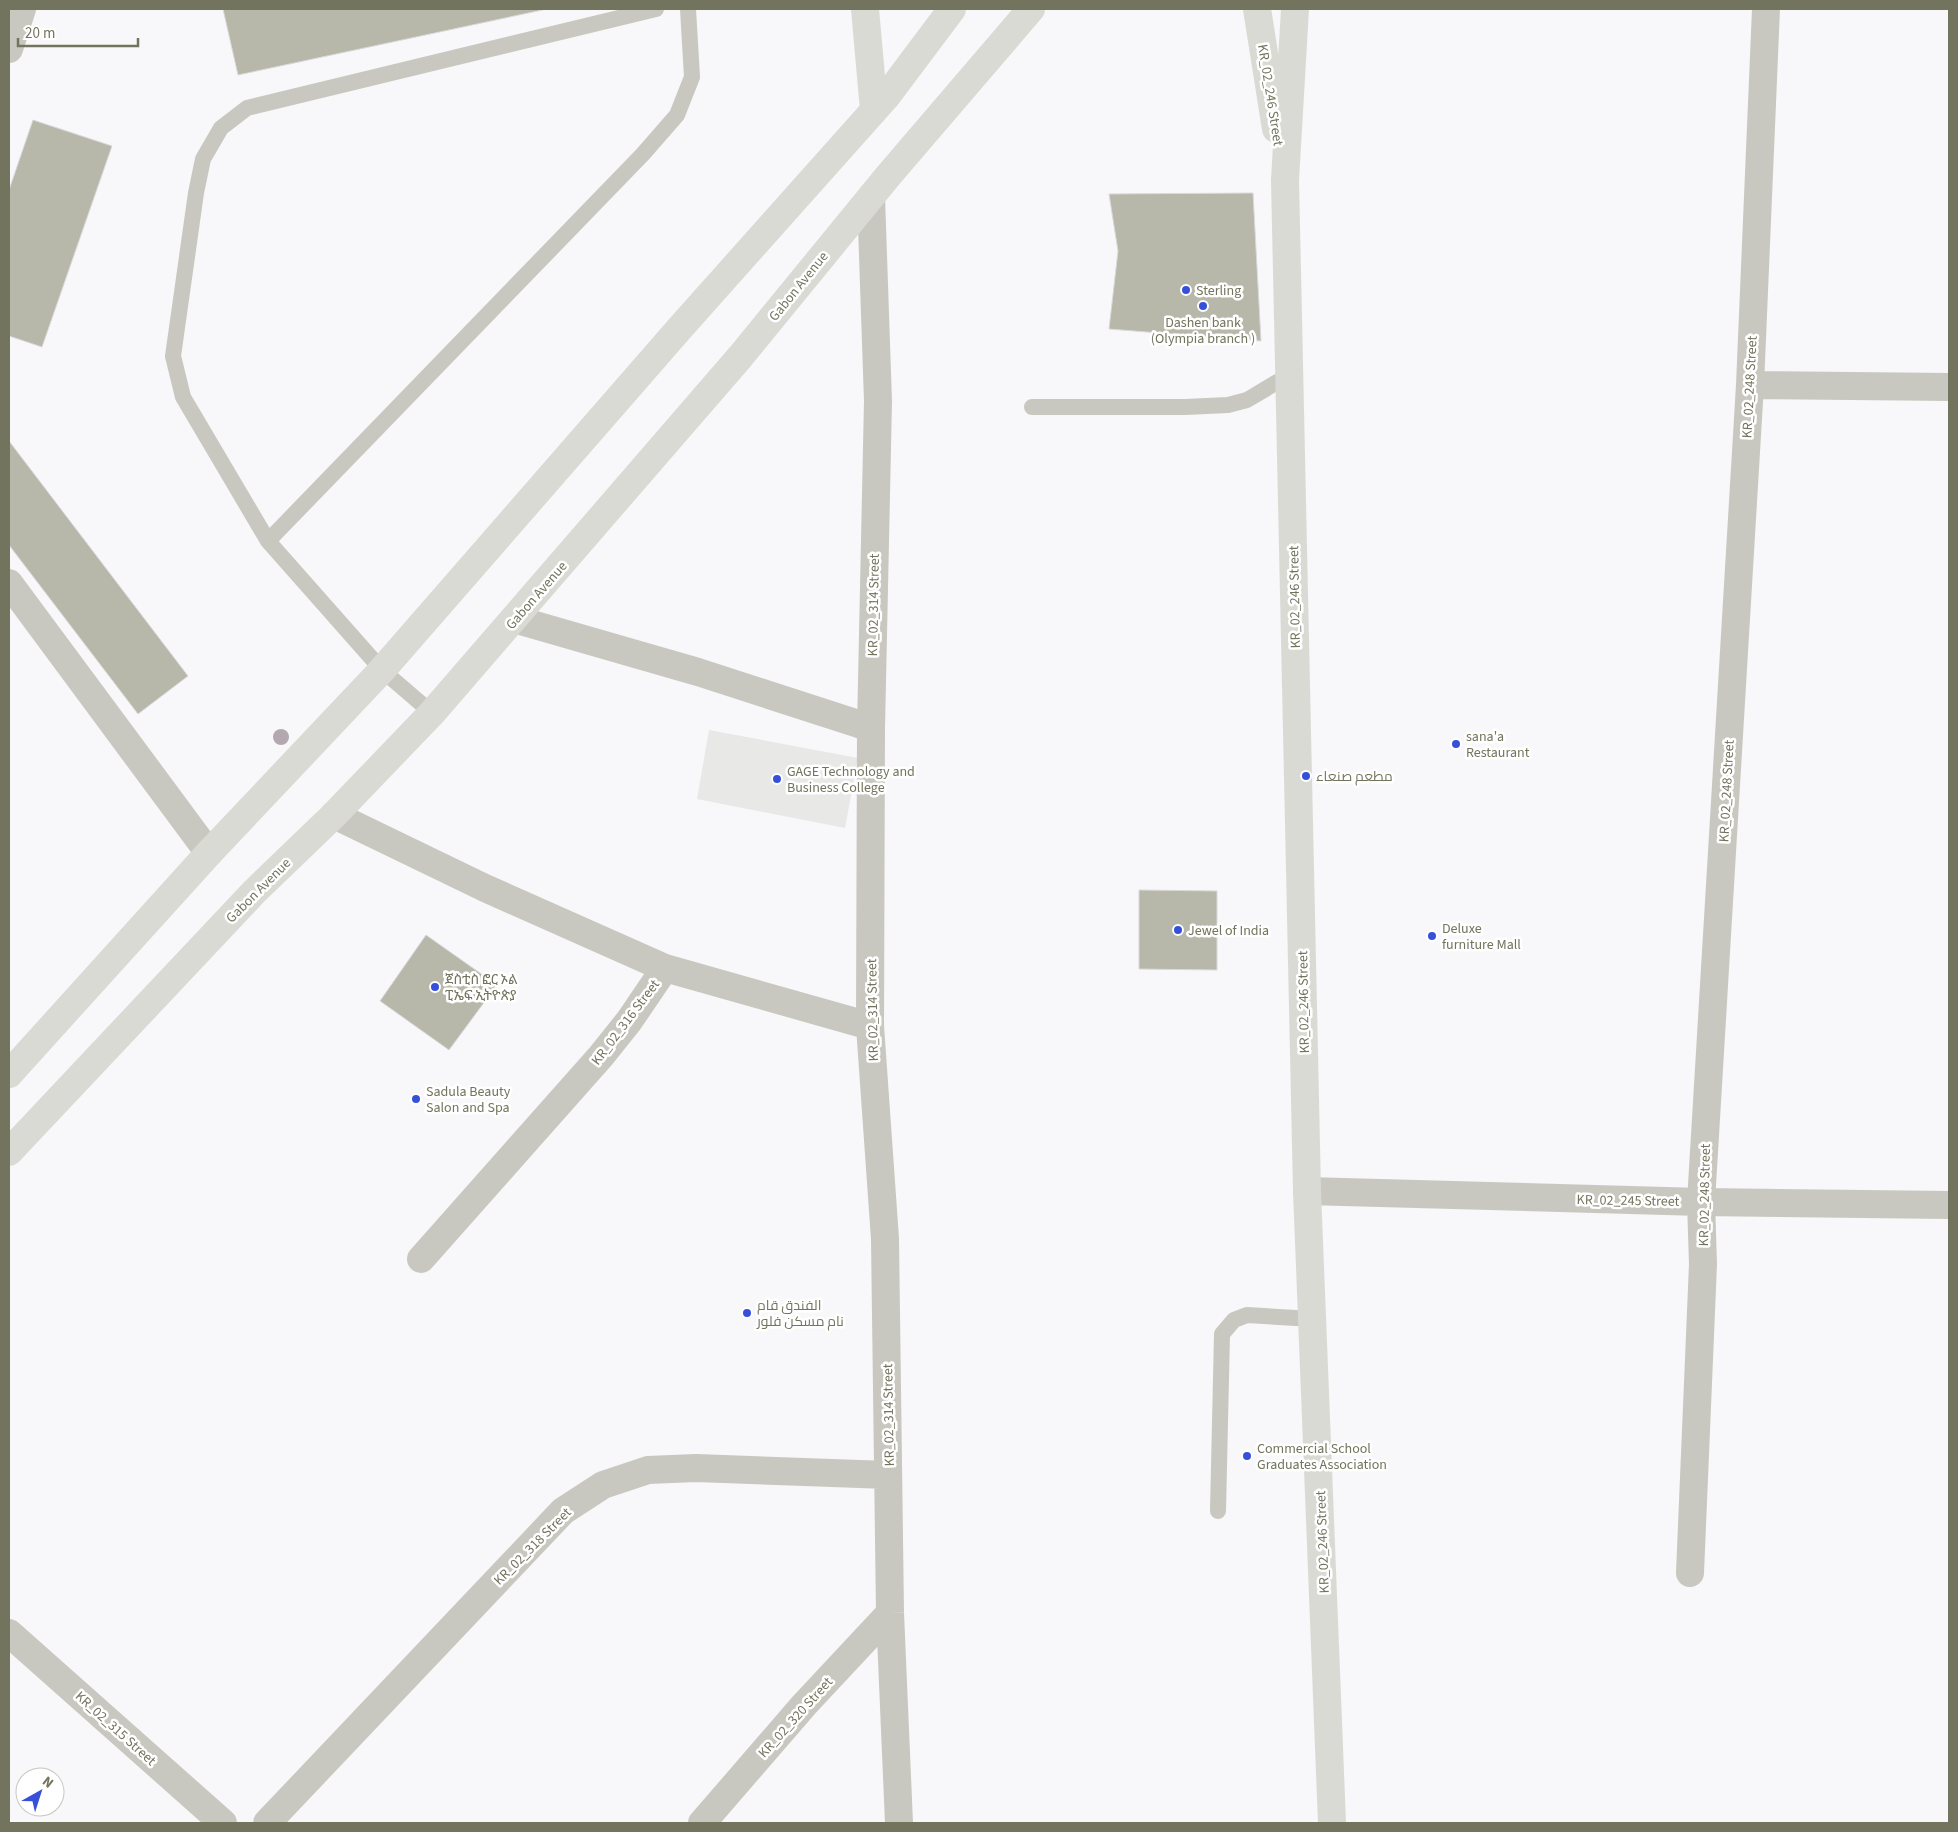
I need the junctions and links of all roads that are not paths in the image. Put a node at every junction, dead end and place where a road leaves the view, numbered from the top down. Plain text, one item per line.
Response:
1 (22, 9) edge
2 (656, 9) edge
3 (688, 9) edge
4 (865, 9) edge
5 (952, 9) edge
6 (1031, 9) edge
7 (1257, 9) edge
8 (1295, 9) edge
9 (1766, 9) edge
10 (9, 49) edge
11 (874, 110) junction
12 (1285, 180) junction
13 (871, 197) junction
14 (1289, 375) junction
15 (1750, 385) junction
16 (1949, 387) edge
17 (1032, 407) dead end
18 (268, 541) junction
19 (12, 594) edge
20 (514, 619) junction
21 (382, 670) junction
22 (432, 713) junction
23 (871, 728) junction
24 (334, 815) junction
25 (208, 853) junction
26 (665, 968) junction
27 (870, 1026) junction
28 (9, 1074) edge
29 (9, 1152) edge
30 (1307, 1191) junction
31 (1701, 1202) junction
32 (1949, 1205) edge
33 (421, 1259) dead end
34 (1313, 1319) junction
35 (888, 1475) junction
36 (1218, 1511) dead end
37 (1690, 1573) dead end
38 (890, 1612) junction
39 (9, 1633) edge
40 (223, 1823) edge
41 (267, 1823) edge
42 (702, 1823) edge
43 (899, 1823) edge
44 (1332, 1823) edge

1 - 10 street
2 - 18 lane
3 - 18 lane
4 - 11 main road
5 - 11 main road
6 - 13 main road, Gabon Avenue
7 - 12 main road, KR_02_246 Street
8 - 12 main road, KR_02_246 Street
9 - 15 street, KR_02_248 Street
11 - 21 main road
12 - 14 main road, KR_02_246 Street
13 - 20 main road, Gabon Avenue
13 - 23 street, KR_02_314 Street
14 - 17 lane
14 - 30 main road, KR_02_246 Street
15 - 16 street
15 - 31 street, KR_02_248 Street
18 - 21 lane
19 - 25 street
20 - 22 main road, Gabon Avenue
20 - 23 street
21 - 22 lane
21 - 25 main road
22 - 24 main road, Gabon Avenue
23 - 27 street, KR_02_314 Street
24 - 26 street, KR_02_316 Street
24 - 29 main road, Gabon Avenue
25 - 28 main road
26 - 27 street
26 - 33 street, KR_02_316 Street
27 - 35 street, KR_02_314 Street
30 - 31 street, KR_02_245 Street
30 - 34 main road, KR_02_246 Street
31 - 32 street, KR_02_245 Street
31 - 37 street, KR_02_248 Street
34 - 36 lane
34 - 44 main road, KR_02_246 Street
35 - 38 street, KR_02_314 Street
35 - 41 street, KR_02_318 Street
38 - 42 street, KR_02_320 Street
38 - 43 street, KR_02_314 Street
39 - 40 street, KR_02_315 Street

